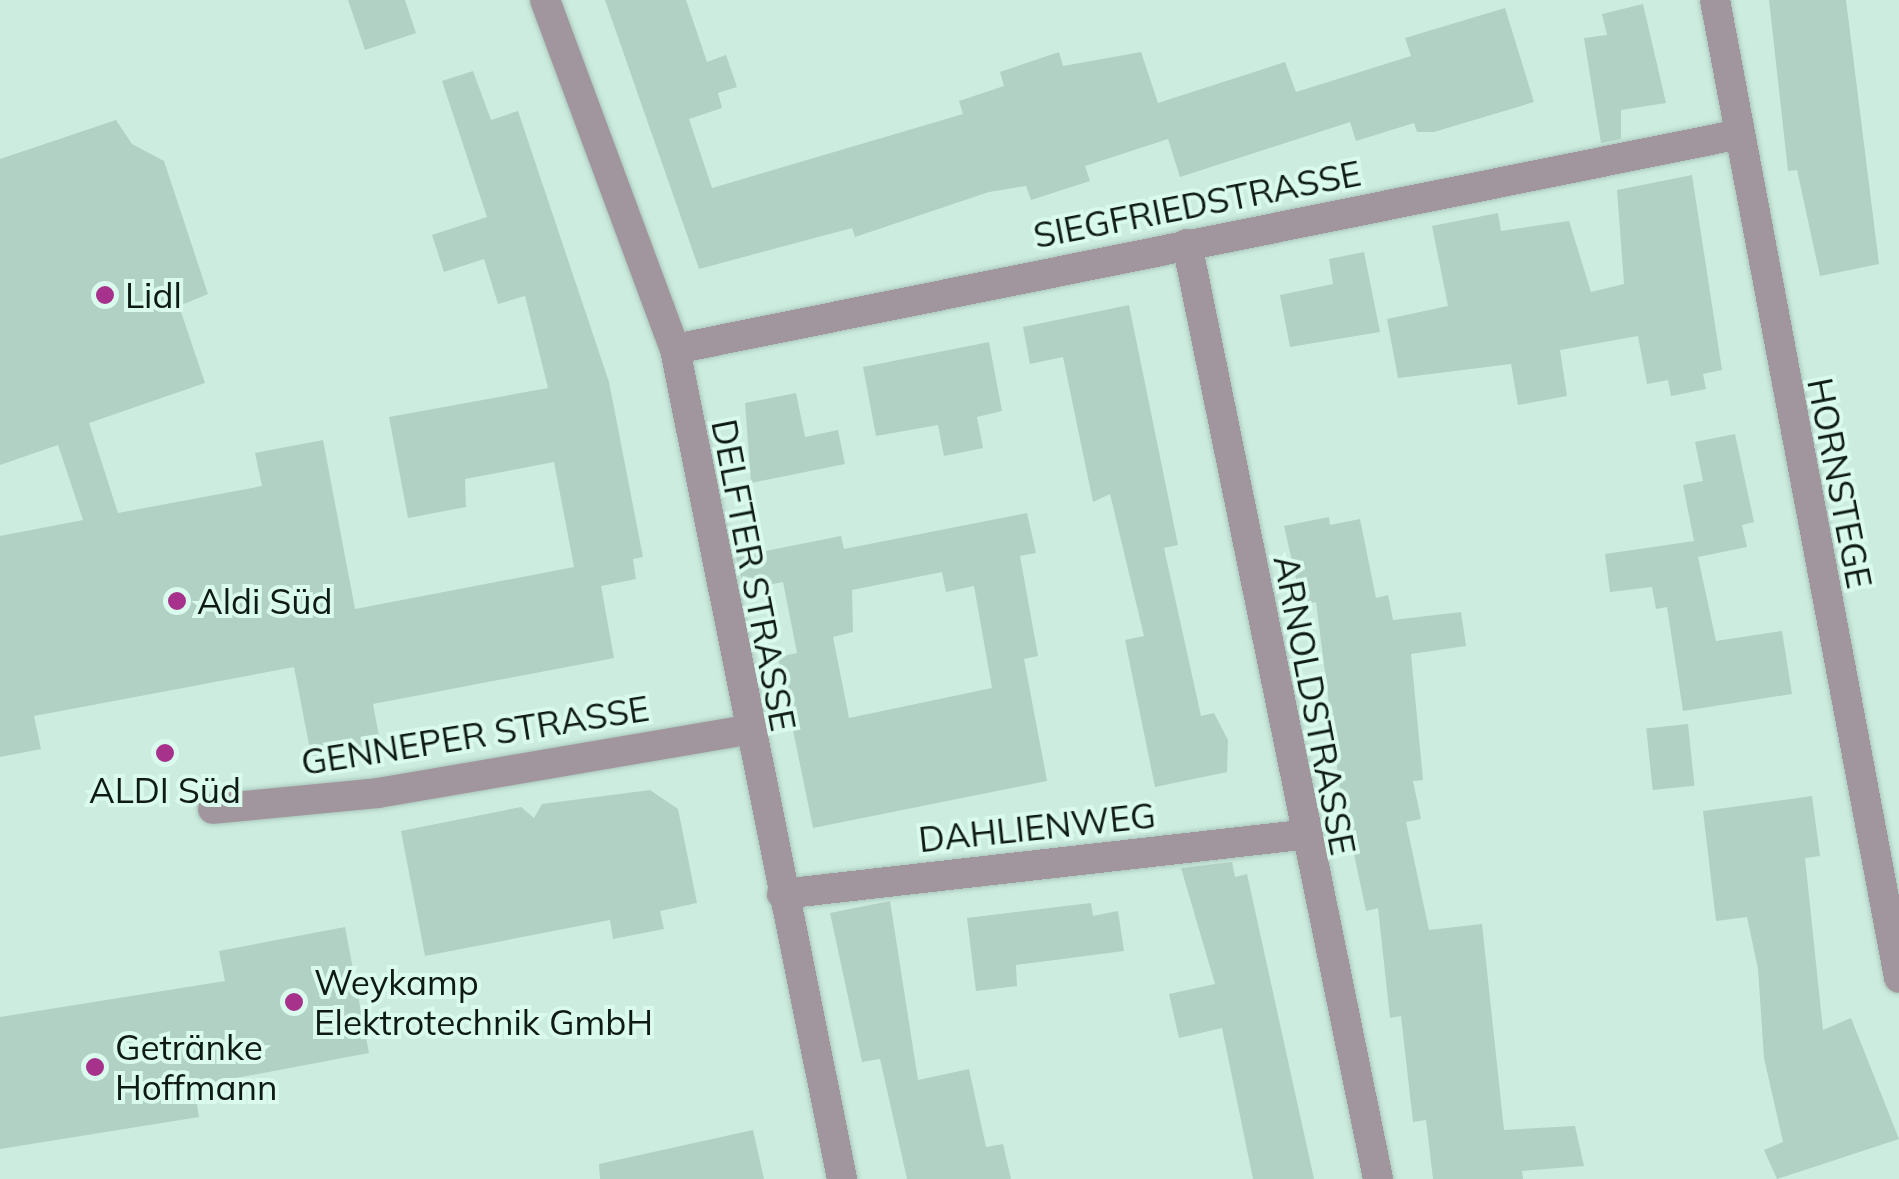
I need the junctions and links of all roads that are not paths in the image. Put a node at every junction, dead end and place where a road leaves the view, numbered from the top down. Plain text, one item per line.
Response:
1 (545, 0) edge
2 (1715, 0) edge
3 (1735, 135) junction
4 (1188, 244) junction
5 (675, 349) junction
6 (747, 730) junction
7 (213, 809) dead end
8 (1301, 836) junction
9 (782, 894) junction
10 (1899, 978) edge
11 (842, 1179) edge
12 (1378, 1179) edge

1 - 5 street, DELFTER STRASSE
2 - 3 street, HORNSTEGE
3 - 4 street, SIEGFRIEDSTRASSE
3 - 10 street, HORNSTEGE
4 - 5 street, SIEGFRIEDSTRASSE
4 - 8 street, ARNOLDSTRASSE
5 - 6 street, DELFTER STRASSE
6 - 7 street, GENNEPER STRASSE
6 - 9 street, DELFTER STRASSE
8 - 9 street, DAHLIENWEG
8 - 12 street, ARNOLDSTRASSE
9 - 11 street, DELFTER STRASSE

